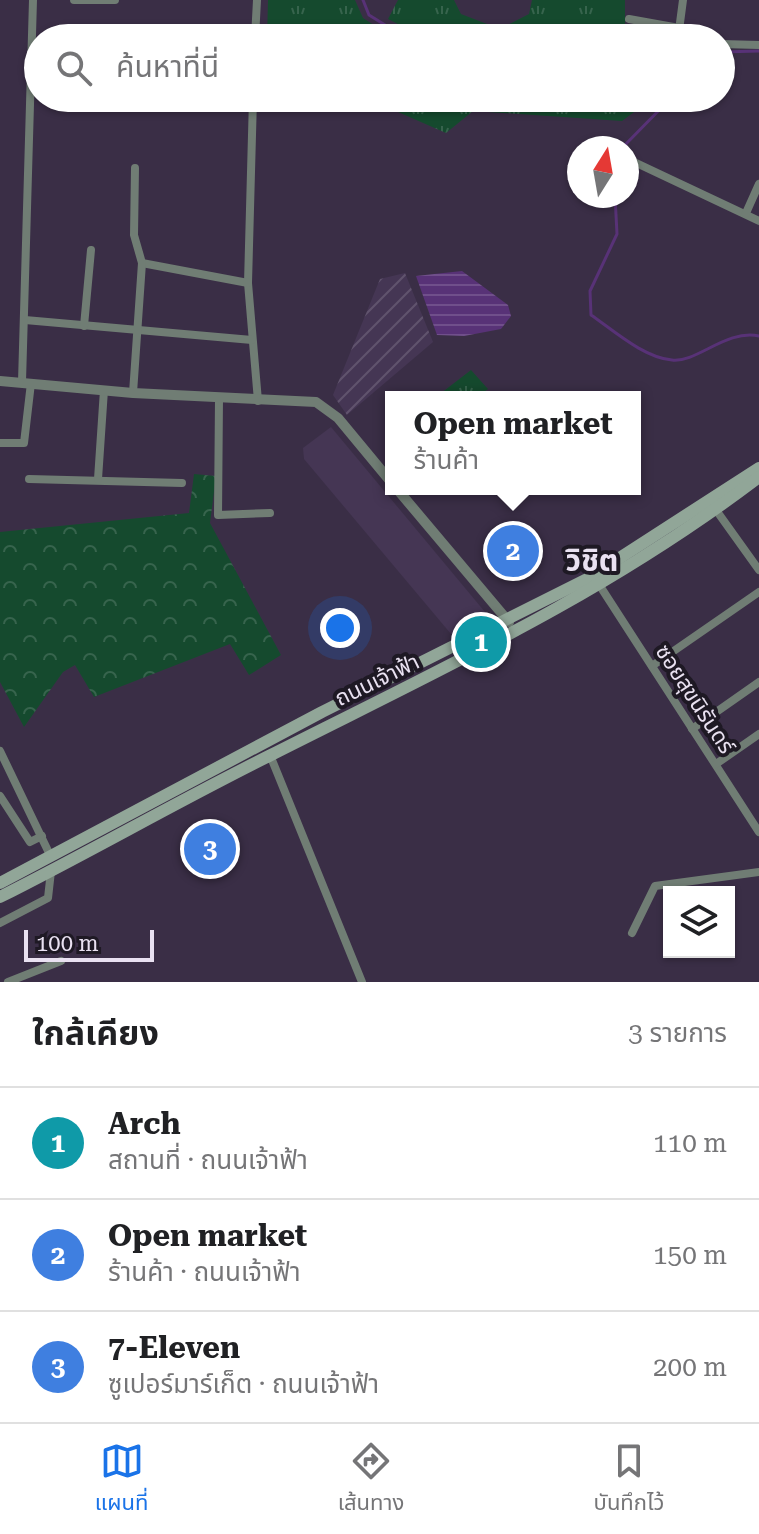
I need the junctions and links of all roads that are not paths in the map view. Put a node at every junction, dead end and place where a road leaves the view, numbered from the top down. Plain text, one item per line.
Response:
1 (33, 0) edge
2 (74, 0) edge
3 (115, 0) edge
4 (257, 0) edge
5 (683, 0) edge
6 (629, 19) dead end
7 (32, 24) edge
8 (256, 24) edge
9 (657, 24) edge
10 (680, 24) edge
11 (735, 44) edge
12 (759, 45) edge
13 (30, 112) edge
14 (253, 112) edge
15 (639, 164) edge
16 (135, 168) dead end
17 (759, 184) edge
18 (746, 213) junction
19 (759, 221) edge
20 (91, 250) dead end
21 (142, 263) junction
22 (248, 283) junction
23 (25, 320) junction
24 (84, 326) junction
25 (139, 331) junction
26 (252, 340) junction
27 (0, 381) edge
28 (26, 382) junction
29 (104, 390) junction
30 (133, 393) junction
31 (219, 399) junction
32 (258, 401) junction
33 (0, 443) edge
34 (759, 468) edge
35 (385, 475) edge
36 (759, 477) edge
37 (29, 479) dead end
38 (98, 479) junction
39 (182, 483) dead end
40 (402, 495) edge
41 (716, 510) junction
42 (270, 513) dead end
43 (759, 570) edge
44 (600, 586) junction
45 (759, 592) edge
46 (507, 620) junction
47 (518, 632) junction
48 (652, 666) junction
49 (759, 682) edge
50 (692, 729) junction
51 (759, 734) edge
52 (1, 754) edge
53 (270, 755) junction
54 (716, 764) junction
55 (0, 796) edge
56 (757, 821) edge
57 (759, 832) edge
58 (42, 836) junction
59 (50, 855) junction
60 (51, 871) junction
61 (759, 872) edge
62 (0, 883) edge
63 (0, 897) edge
64 (0, 923) edge
65 (632, 933) dead end
66 (61, 961) dead end
67 (8, 982) edge
68 (362, 982) edge

1 - 7 street
2 - 3 street
4 - 8 street
5 - 10 street
6 - 9 street
11 - 12 street
13 - 23 street
14 - 22 street
15 - 18 street
16 - 21 street
17 - 18 street
18 - 19 street
20 - 24 street
21 - 22 street
21 - 25 street
22 - 26 street
23 - 24 street
23 - 28 street
24 - 25 street
25 - 26 street
25 - 30 street
26 - 32 street
27 - 28 street
28 - 29 street
28 - 33 street
29 - 30 street
29 - 38 street
30 - 31 street
31 - 32 street
31 - 42 street
32 - 35 street
34 - 46 main road, ถนนเจ้าฟ้า
36 - 41 main road, ถนนเจ้าฟ้า
37 - 38 street
38 - 39 street
40 - 46 street
41 - 43 street
41 - 44 main road, ถนนเจ้าฟ้า
44 - 47 main road, ถนนเจ้าฟ้า
44 - 48 street, ซอยสุขนิรันดร์
45 - 48 street
46 - 47 street
46 - 59 main road, ถนนเจ้าฟ้า
47 - 53 main road, ถนนเจ้าฟ้า
48 - 50 street, ซอยสุขนิรันดร์
49 - 50 street
50 - 54 street, ซอยสุขนิรันดร์
51 - 54 street
52 - 58 street
53 - 60 main road, ถนนเจ้าฟ้า
53 - 68 street
54 - 56 street, ซอยสุขนิรันดร์
55 - 58 street
56 - 57 street, ซอยสุขนิรันดร์
58 - 59 street
59 - 62 main road, ถนนเจ้าฟ้า
60 - 63 main road, ถนนเจ้าฟ้า
60 - 64 street
61 - 65 street
66 - 67 street

